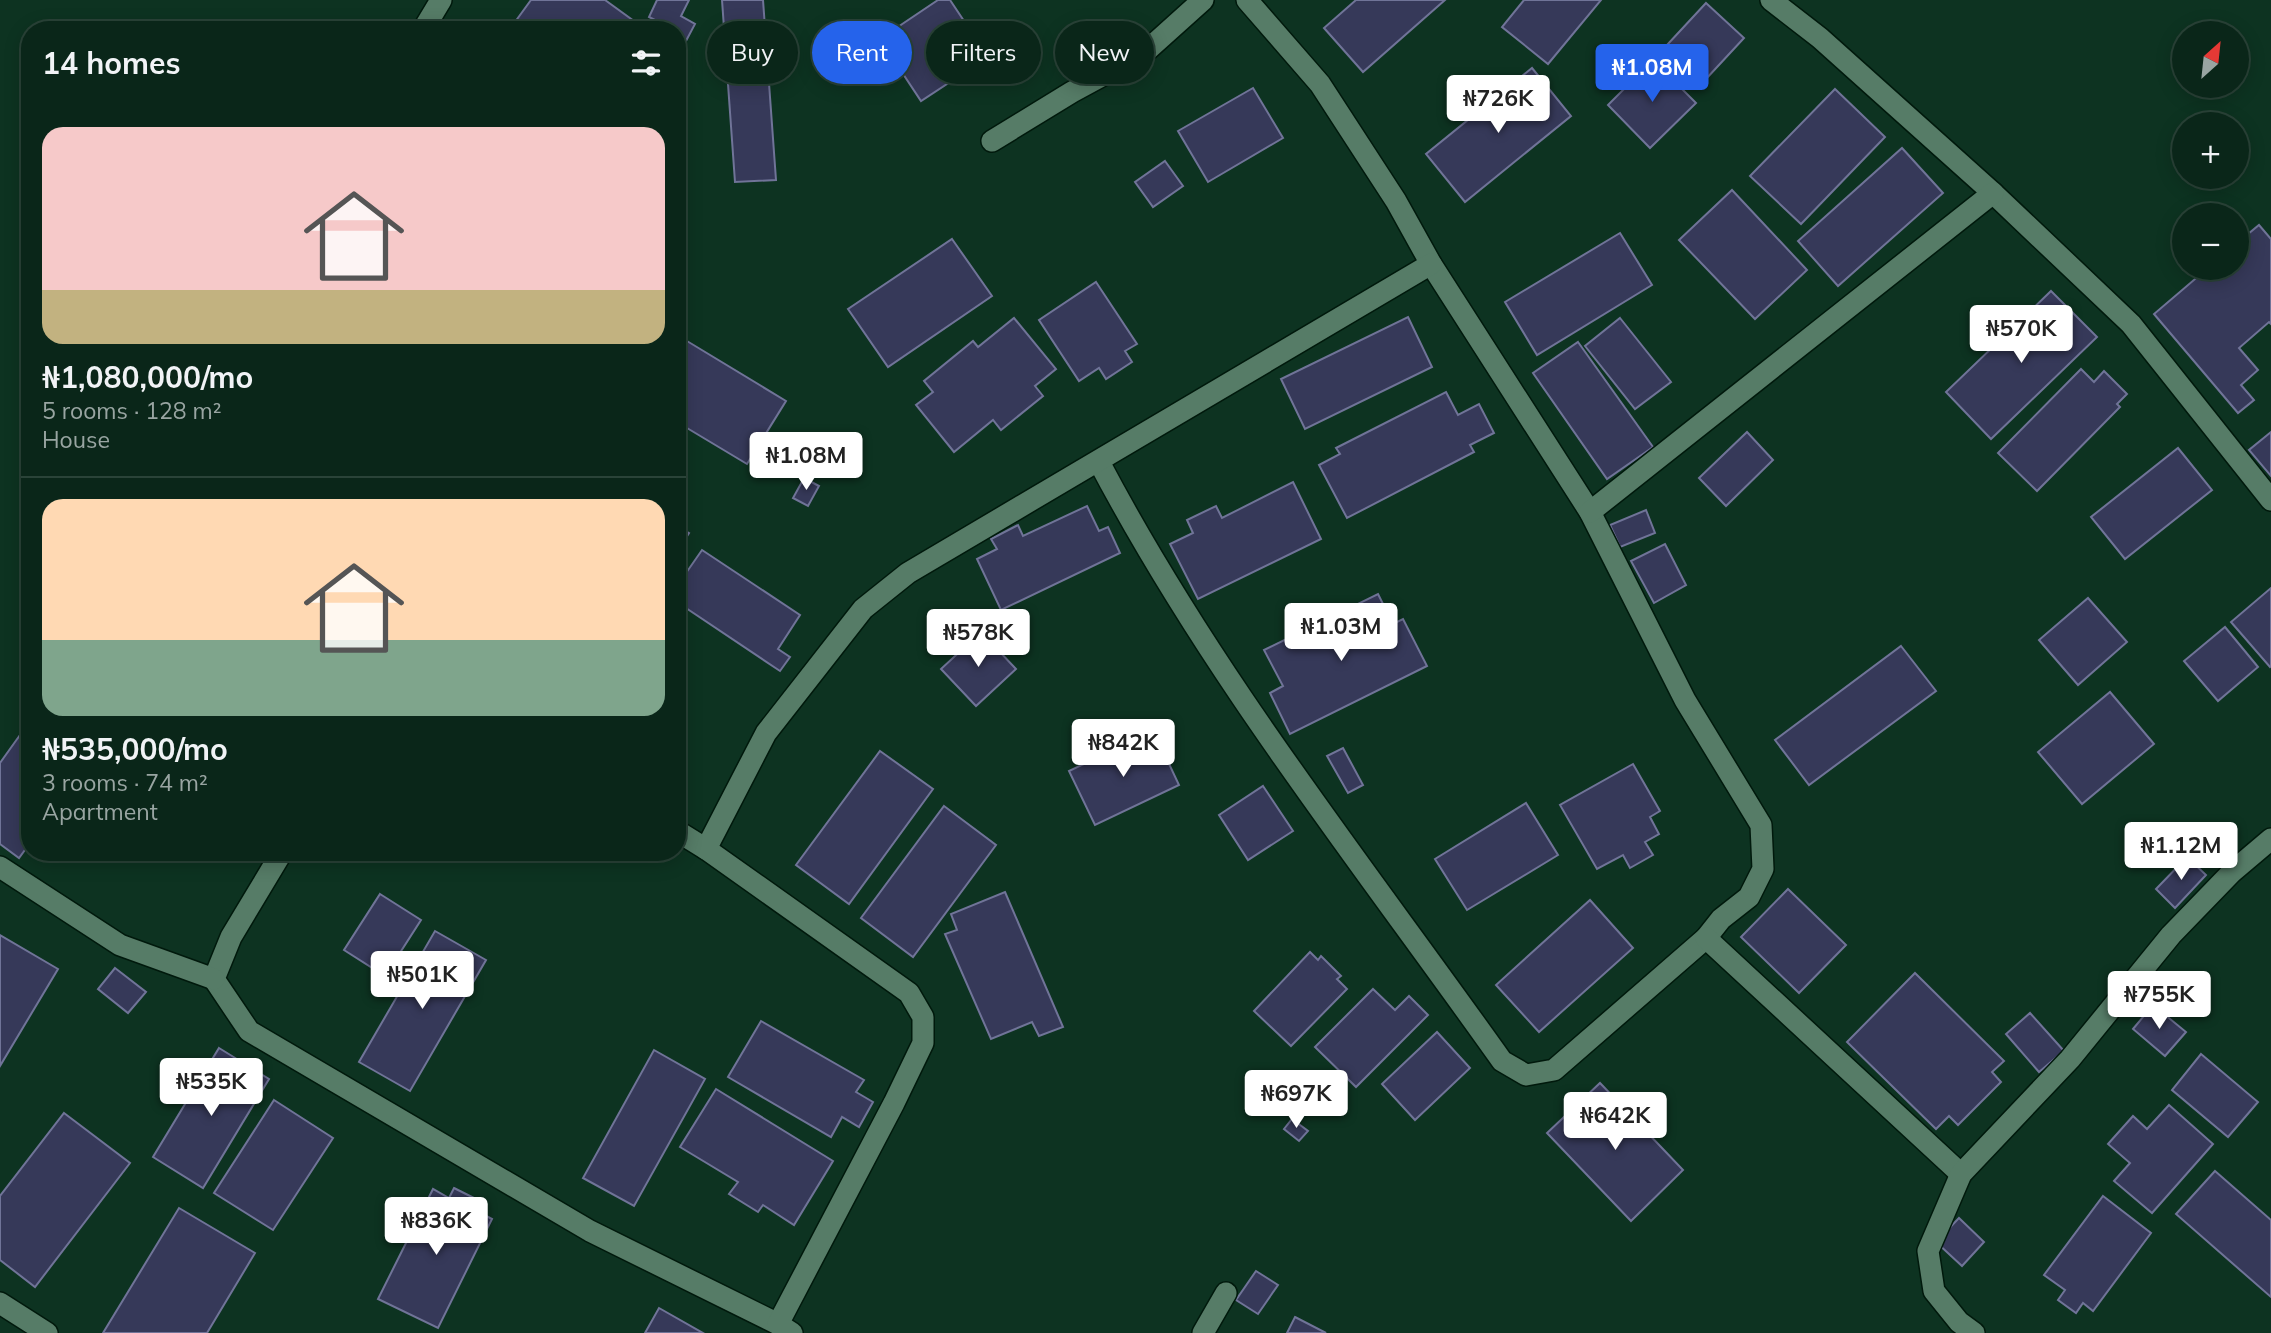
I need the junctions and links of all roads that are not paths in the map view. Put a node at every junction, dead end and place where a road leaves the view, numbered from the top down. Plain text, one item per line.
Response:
1 (441, 0) edge
2 (1203, 0) edge
3 (1247, 0) edge
4 (1771, 0) edge
5 (428, 21) edge
6 (992, 141) dead end
7 (1993, 193) junction
8 (1431, 264) junction
9 (1099, 462) junction
10 (2271, 500) edge
11 (1590, 512) junction
12 (686, 837) edge
13 (2271, 839) edge
14 (706, 849) junction
15 (277, 861) edge
16 (0, 867) edge
17 (1706, 938) junction
18 (214, 979) junction
19 (1961, 1174) junction
20 (1226, 1293) dead end
21 (0, 1303) edge
22 (785, 1328) edge
23 (47, 1333) edge
24 (1203, 1333) edge
25 (1974, 1333) edge

1 - 5 street
2 - 6 street
3 - 8 street
4 - 7 street
7 - 10 street
7 - 11 street
8 - 9 street
8 - 11 street
9 - 14 street
9 - 17 street
11 - 17 street
12 - 14 street
13 - 19 street
14 - 22 street
15 - 18 street
16 - 18 street
17 - 19 street
18 - 22 street
19 - 25 street
20 - 24 street
21 - 23 street

